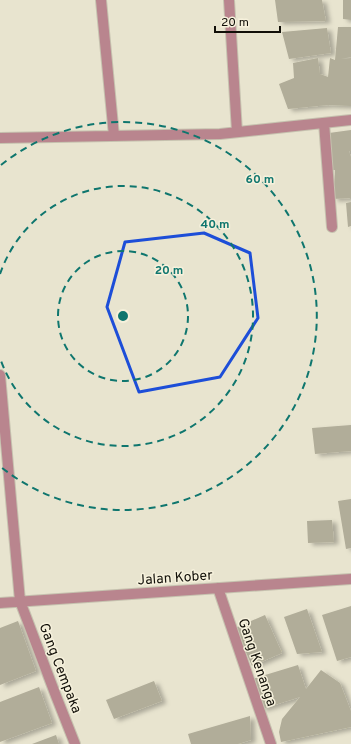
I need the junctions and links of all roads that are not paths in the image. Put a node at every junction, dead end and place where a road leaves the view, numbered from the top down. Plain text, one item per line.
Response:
1 (101, 0) edge
2 (228, 0) edge
3 (351, 120) edge
4 (324, 123) junction
5 (238, 132) junction
6 (114, 136) junction
7 (0, 138) edge
8 (332, 227) dead end
9 (0, 375) edge
10 (351, 579) edge
11 (218, 588) junction
12 (20, 601) junction
13 (0, 603) edge
14 (75, 744) edge
15 (271, 744) edge

1 - 6 street
2 - 5 street
3 - 4 street
4 - 5 street
4 - 8 street
5 - 6 street
6 - 7 street
9 - 12 street, Gang Cempaka
10 - 11 street, Jalan Kober
11 - 12 street, Jalan Kober
11 - 15 street, Gang Kenanga
12 - 13 street, Jalan Kober
12 - 14 street, Gang Cempaka

